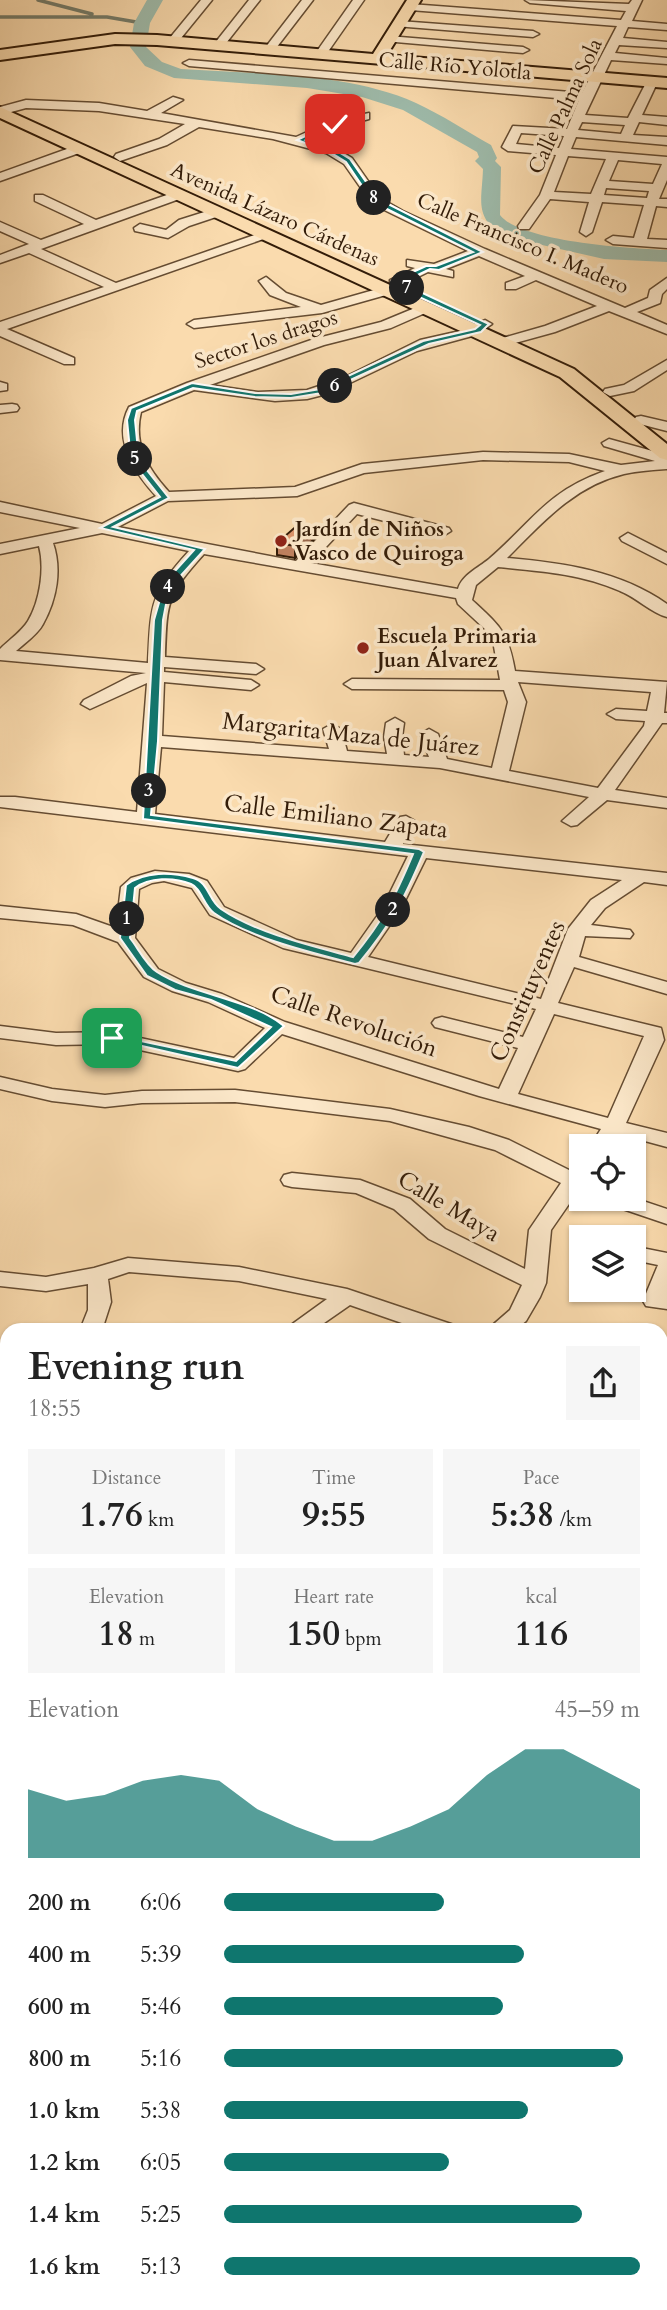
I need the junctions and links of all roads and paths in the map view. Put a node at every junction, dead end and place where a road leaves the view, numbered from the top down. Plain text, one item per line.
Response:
1 (207, 0) edge
2 (255, 0) edge
3 (307, 0) edge
4 (359, 0) edge
5 (472, 0) edge
6 (530, 0) edge
7 (412, 4) edge
8 (635, 4) edge
9 (464, 11) junction
10 (543, 17) junction
11 (625, 23) junction
12 (399, 24) junction
13 (667, 27) edge
14 (533, 34) junction
15 (388, 39) junction
16 (165, 40) junction
17 (616, 41) junction
18 (219, 45) junction
19 (667, 45) edge
20 (270, 50) junction
21 (523, 50) junction
22 (0, 55) edge
23 (327, 55) junction
24 (609, 56) junction
25 (377, 59) junction
26 (667, 61) edge
27 (189, 63) dead end
28 (507, 69) junction
29 (320, 74) junction
30 (598, 77) junction
31 (659, 82) edge
32 (490, 88) junction
33 (586, 97) junction
34 (177, 100) dead end
35 (4, 112) edge
36 (149, 115) junction
37 (365, 116) dead end
38 (578, 118) junction
39 (633, 120) junction
40 (667, 121) edge
41 (196, 123) junction
42 (571, 133) junction
43 (625, 138) junction
44 (300, 140) junction
45 (667, 141) edge
46 (78, 149) junction
47 (564, 153) junction
48 (614, 156) junction
49 (120, 157) junction
50 (667, 163) edge
51 (0, 177) edge
52 (601, 184) junction
53 (662, 184) edge
54 (178, 195) junction
55 (546, 195) junction
56 (39, 198) dead end
57 (597, 198) junction
58 (651, 202) junction
59 (667, 204) edge
60 (217, 212) junction
61 (92, 223) junction
62 (0, 226) edge
63 (524, 226) dead end
64 (140, 228) dead end
65 (586, 232) dead end
66 (268, 235) junction
67 (613, 240) dead end
68 (639, 242) junction
69 (667, 244) edge
70 (34, 246) junction
71 (479, 252) junction
72 (0, 258) edge
73 (412, 263) dead end
74 (438, 270) junction
75 (538, 275) junction
76 (266, 281) dead end
77 (667, 282) edge
78 (392, 286) junction
79 (511, 286) dead end
80 (115, 287) junction
81 (611, 306) junction
82 (427, 307) junction
83 (322, 309) junction
84 (626, 312) junction
85 (194, 324) dead end
86 (482, 327) junction
87 (0, 329) edge
88 (667, 330) edge
89 (510, 340) junction
90 (69, 361) dead end
91 (667, 364) edge
92 (649, 377) junction
93 (667, 383) edge
94 (192, 386) junction
95 (610, 391) junction
96 (641, 419) junction
97 (667, 427) edge
98 (667, 441) edge
99 (609, 443) dead end
100 (667, 454) edge
101 (667, 462) edge
102 (621, 470) junction
103 (165, 498) junction
104 (0, 507) edge
105 (104, 528) junction
106 (443, 531) dead end
107 (628, 538) dead end
108 (45, 541) junction
109 (0, 549) edge
110 (200, 549) junction
111 (663, 553) edge
112 (495, 562) junction
113 (299, 567) junction
114 (465, 595) junction
115 (667, 612) edge
116 (1, 655) edge
117 (157, 669) junction
118 (254, 677) dead end
119 (508, 680) junction
120 (352, 684) dead end
121 (664, 687) edge
122 (90, 704) dead end
123 (616, 714) dead end
124 (661, 718) edge
125 (396, 723) dead end
126 (332, 729) dead end
127 (429, 734) dead end
128 (153, 741) junction
129 (340, 755) junction
130 (396, 760) junction
131 (440, 763) junction
132 (499, 774) junction
133 (603, 794) junction
134 (0, 802) edge
135 (667, 803) edge
136 (146, 817) junction
137 (406, 821) dead end
138 (571, 821) dead end
139 (391, 849) junction
140 (419, 852) junction
141 (667, 864) edge
142 (637, 877) junction
143 (667, 879) edge
144 (0, 912) edge
145 (578, 929) junction
146 (623, 934) dead end
147 (125, 938) junction
148 (568, 960) junction
149 (355, 961) junction
150 (667, 988) edge
151 (547, 1006) junction
152 (442, 1023) dead end
153 (278, 1026) junction
154 (3, 1034) edge
155 (531, 1045) junction
156 (0, 1083) edge
157 (506, 1097) junction
158 (615, 1125) junction
159 (609, 1134) edge
160 (667, 1140) edge
161 (569, 1175) edge
162 (292, 1180) dead end
163 (569, 1188) edge
164 (646, 1210) edge
165 (667, 1217) edge
166 (646, 1256) edge
167 (667, 1260) edge
168 (667, 1268) edge
169 (96, 1275) junction
170 (0, 1279) edge
171 (535, 1283) junction
172 (348, 1296) junction
173 (667, 1303) edge
174 (95, 1323) edge
175 (309, 1323) edge
176 (426, 1323) edge
177 (513, 1323) edge

1 - 16 street
2 - 18 street
3 - 20 street
4 - 23 street
5 - 9 street
6 - 8 street
7 - 9 street
7 - 12 main road
8 - 11 street, Calle Palma Sola
9 - 10 street
10 - 11 street
10 - 14 street
11 - 13 street
11 - 17 street, Calle Palma Sola
12 - 14 street
12 - 15 main road
14 - 21 street
15 - 21 street
15 - 25 main road
16 - 18 main road
16 - 22 main road
17 - 19 street
17 - 24 street, Calle Palma Sola
18 - 20 main road
20 - 23 main road
21 - 28 street
23 - 25 main road
23 - 29 street
24 - 26 street
24 - 30 street, Calle Palma Sola
25 - 28 main road
27 - 29 street, Calle Río Yolotla
28 - 30 main road
28 - 32 street
29 - 32 street, Calle Río Yolotla
30 - 31 main road
30 - 33 street, Calle Palma Sola
31 - 39 street
32 - 33 street, Calle Río Yolotla
33 - 38 street, Calle Palma Sola
34 - 36 street
35 - 36 street, Calle Francisco I. Madero
35 - 46 main road, Avenida Lázaro Cárdenas
35 - 49 main road, Avenida Lázaro Cárdenas
36 - 41 street, Calle Francisco I. Madero
37 - 44 street
38 - 39 street
38 - 42 street, Calle Palma Sola
39 - 40 street
39 - 43 street
41 - 44 street, Calle Francisco I. Madero
41 - 49 street
42 - 43 street
42 - 47 street, Calle Palma Sola
42 - 47 street
43 - 45 street
44 - 71 street, Calle Francisco I. Madero
46 - 51 street
46 - 54 main road, Avenida Lázaro Cárdenas
47 - 48 street
47 - 55 street, Calle Palma Sola
48 - 50 street
48 - 52 street
49 - 78 main road, Avenida Lázaro Cárdenas
50 - 53 street
52 - 53 street
52 - 57 street
53 - 58 street
54 - 60 main road, Avenida Lázaro Cárdenas
54 - 61 street
55 - 57 street
55 - 63 street, Calle Palma Sola
56 - 61 street
57 - 58 street
57 - 65 street
58 - 59 street
58 - 68 street
60 - 64 street
60 - 66 main road, Avenida Lázaro Cárdenas
61 - 70 street
62 - 70 street
66 - 78 main road, Avenida Lázaro Cárdenas
66 - 80 street
67 - 68 street
68 - 69 street
70 - 72 street
70 - 80 street
71 - 74 street
71 - 75 street, Calle Francisco I. Madero
73 - 74 street
74 - 78 street
75 - 79 street
75 - 81 street, Calle Francisco I. Madero
76 - 83 street
77 - 84 street
78 - 82 main road, Avenida Lázaro Cárdenas
78 - 83 street
78 - 86 main road, Avenida Lázaro Cárdenas
80 - 87 street
81 - 84 street, Calle Francisco I. Madero
81 - 89 street
82 - 86 main road, Avenida Lázaro Cárdenas
82 - 94 street, Sector los dragos
83 - 85 street
84 - 88 street, Calle Francisco I. Madero
86 - 89 main road, Avenida Lázaro Cárdenas
86 - 94 street
87 - 90 street
89 - 95 main road, Avenida Lázaro Cárdenas
89 - 100 main road, Avenida Lázaro Cárdenas
91 - 92 street
92 - 93 street
92 - 95 street
94 - 103 street, Sector los dragos
95 - 96 main road, Avenida Lázaro Cárdenas
96 - 97 street
96 - 98 main road, Avenida Lázaro Cárdenas
99 - 101 street
101 - 102 street
102 - 103 street
102 - 112 street
103 - 105 street
104 - 105 street
105 - 108 street
105 - 110 street
106 - 113 street
107 - 111 street
108 - 109 street
108 - 116 street
110 - 113 street
110 - 117 street
112 - 114 street
112 - 115 street
113 - 114 street
114 - 119 street
116 - 117 street
117 - 118 street
117 - 122 street
117 - 128 street
119 - 120 street
119 - 121 street
119 - 132 street
121 - 124 street
123 - 124 street
124 - 133 street
125 - 130 street
126 - 129 street
127 - 131 street
128 - 129 street, Margarita Maza de Juárez
128 - 136 street
129 - 130 street, Margarita Maza de Juárez
130 - 131 street, Margarita Maza de Juárez
131 - 132 street, Margarita Maza de Juárez
132 - 133 street, Margarita Maza de Juárez
133 - 135 street, Margarita Maza de Juárez
133 - 138 street
134 - 136 street, Calle Emiliano Zapata
136 - 139 street, Calle Emiliano Zapata
137 - 139 street
139 - 140 street, Calle Emiliano Zapata
140 - 142 street, Calle Emiliano Zapata
140 - 149 street
141 - 142 street, Constituyentes
142 - 143 street, Calle Emiliano Zapata
142 - 145 street, Constituyentes
144 - 147 street
145 - 146 street
145 - 148 street, Constituyentes
147 - 149 street
147 - 153 street, Calle Revolución
148 - 150 street
148 - 151 street, Constituyentes
149 - 151 street
151 - 155 street, Constituyentes
151 - 158 street
152 - 155 street
153 - 154 street
153 - 157 street, Calle Revolución
155 - 157 street, Constituyentes
156 - 161 street
157 - 158 street, Calle Revolución
158 - 159 street
158 - 160 street, Calle Revolución
162 - 171 street, Calle Maya
163 - 171 street
164 - 165 street
166 - 167 street
168 - 173 street
169 - 170 street
169 - 172 street
169 - 174 street
171 - 177 street
172 - 175 street
172 - 176 street

